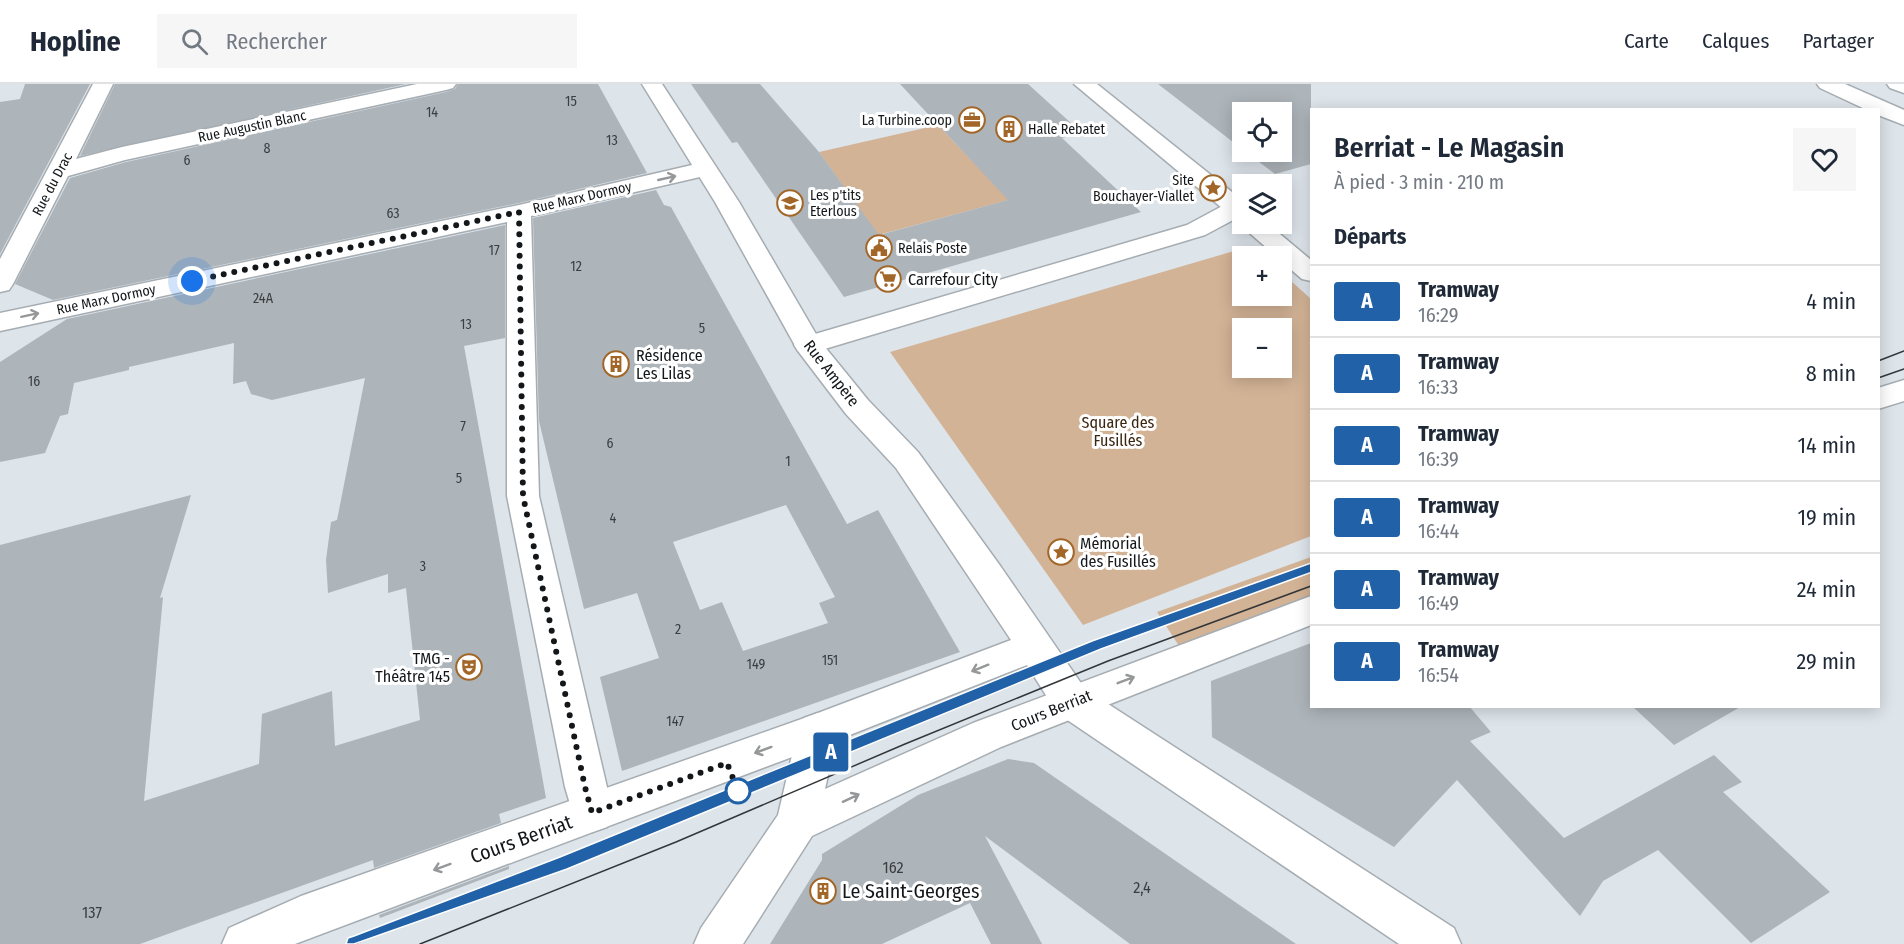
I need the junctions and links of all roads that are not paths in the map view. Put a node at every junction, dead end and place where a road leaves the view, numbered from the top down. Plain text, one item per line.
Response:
1 (103, 84) edge
2 (446, 84) edge
3 (652, 84) edge
4 (1084, 84) edge
5 (1827, 84) edge
6 (1897, 84) edge
7 (1904, 87) edge
8 (1904, 118) edge
9 (705, 169) junction
10 (58, 171) junction
11 (1232, 205) edge
12 (519, 212) junction
13 (1232, 219) edge
14 (1266, 234) edge
15 (1310, 272) edge
16 (0, 284) edge
17 (0, 322) edge
18 (808, 345) junction
19 (1904, 390) edge
20 (1880, 398) edge
21 (1310, 610) edge
22 (1034, 647) junction
23 (1071, 701) junction
24 (818, 730) junction
25 (592, 813) junction
26 (797, 822) junction
27 (245, 944) edge
28 (717, 944) edge
29 (1438, 944) edge

1 - 10 main road, Rue du Drac
2 - 10 main road, Rue Augustin Blanc
3 - 9 main road, Rue Ampère
4 - 11 main road
5 - 8 main road
6 - 7 main road
12 -> 9 main road, Rue Marx Dormoy
9 - 18 main road, Rue Ampère
10 - 16 main road, Rue du Drac
17 -> 12 main road, Rue Marx Dormoy
12 - 25 main road
13 - 18 main road
14 - 15 main road
18 - 22 main road, Rue Ampère
19 - 20 main road
23 -> 21 main road, Cours Berriat
22 - 23 main road, Rue Ampère
22 -> 24 main road, Cours Berriat
26 -> 23 main road, Cours Berriat
23 - 29 main road
24 -> 25 main road, Cours Berriat
24 - 26 main road
25 -> 27 main road, Cours Berriat
26 - 28 main road

